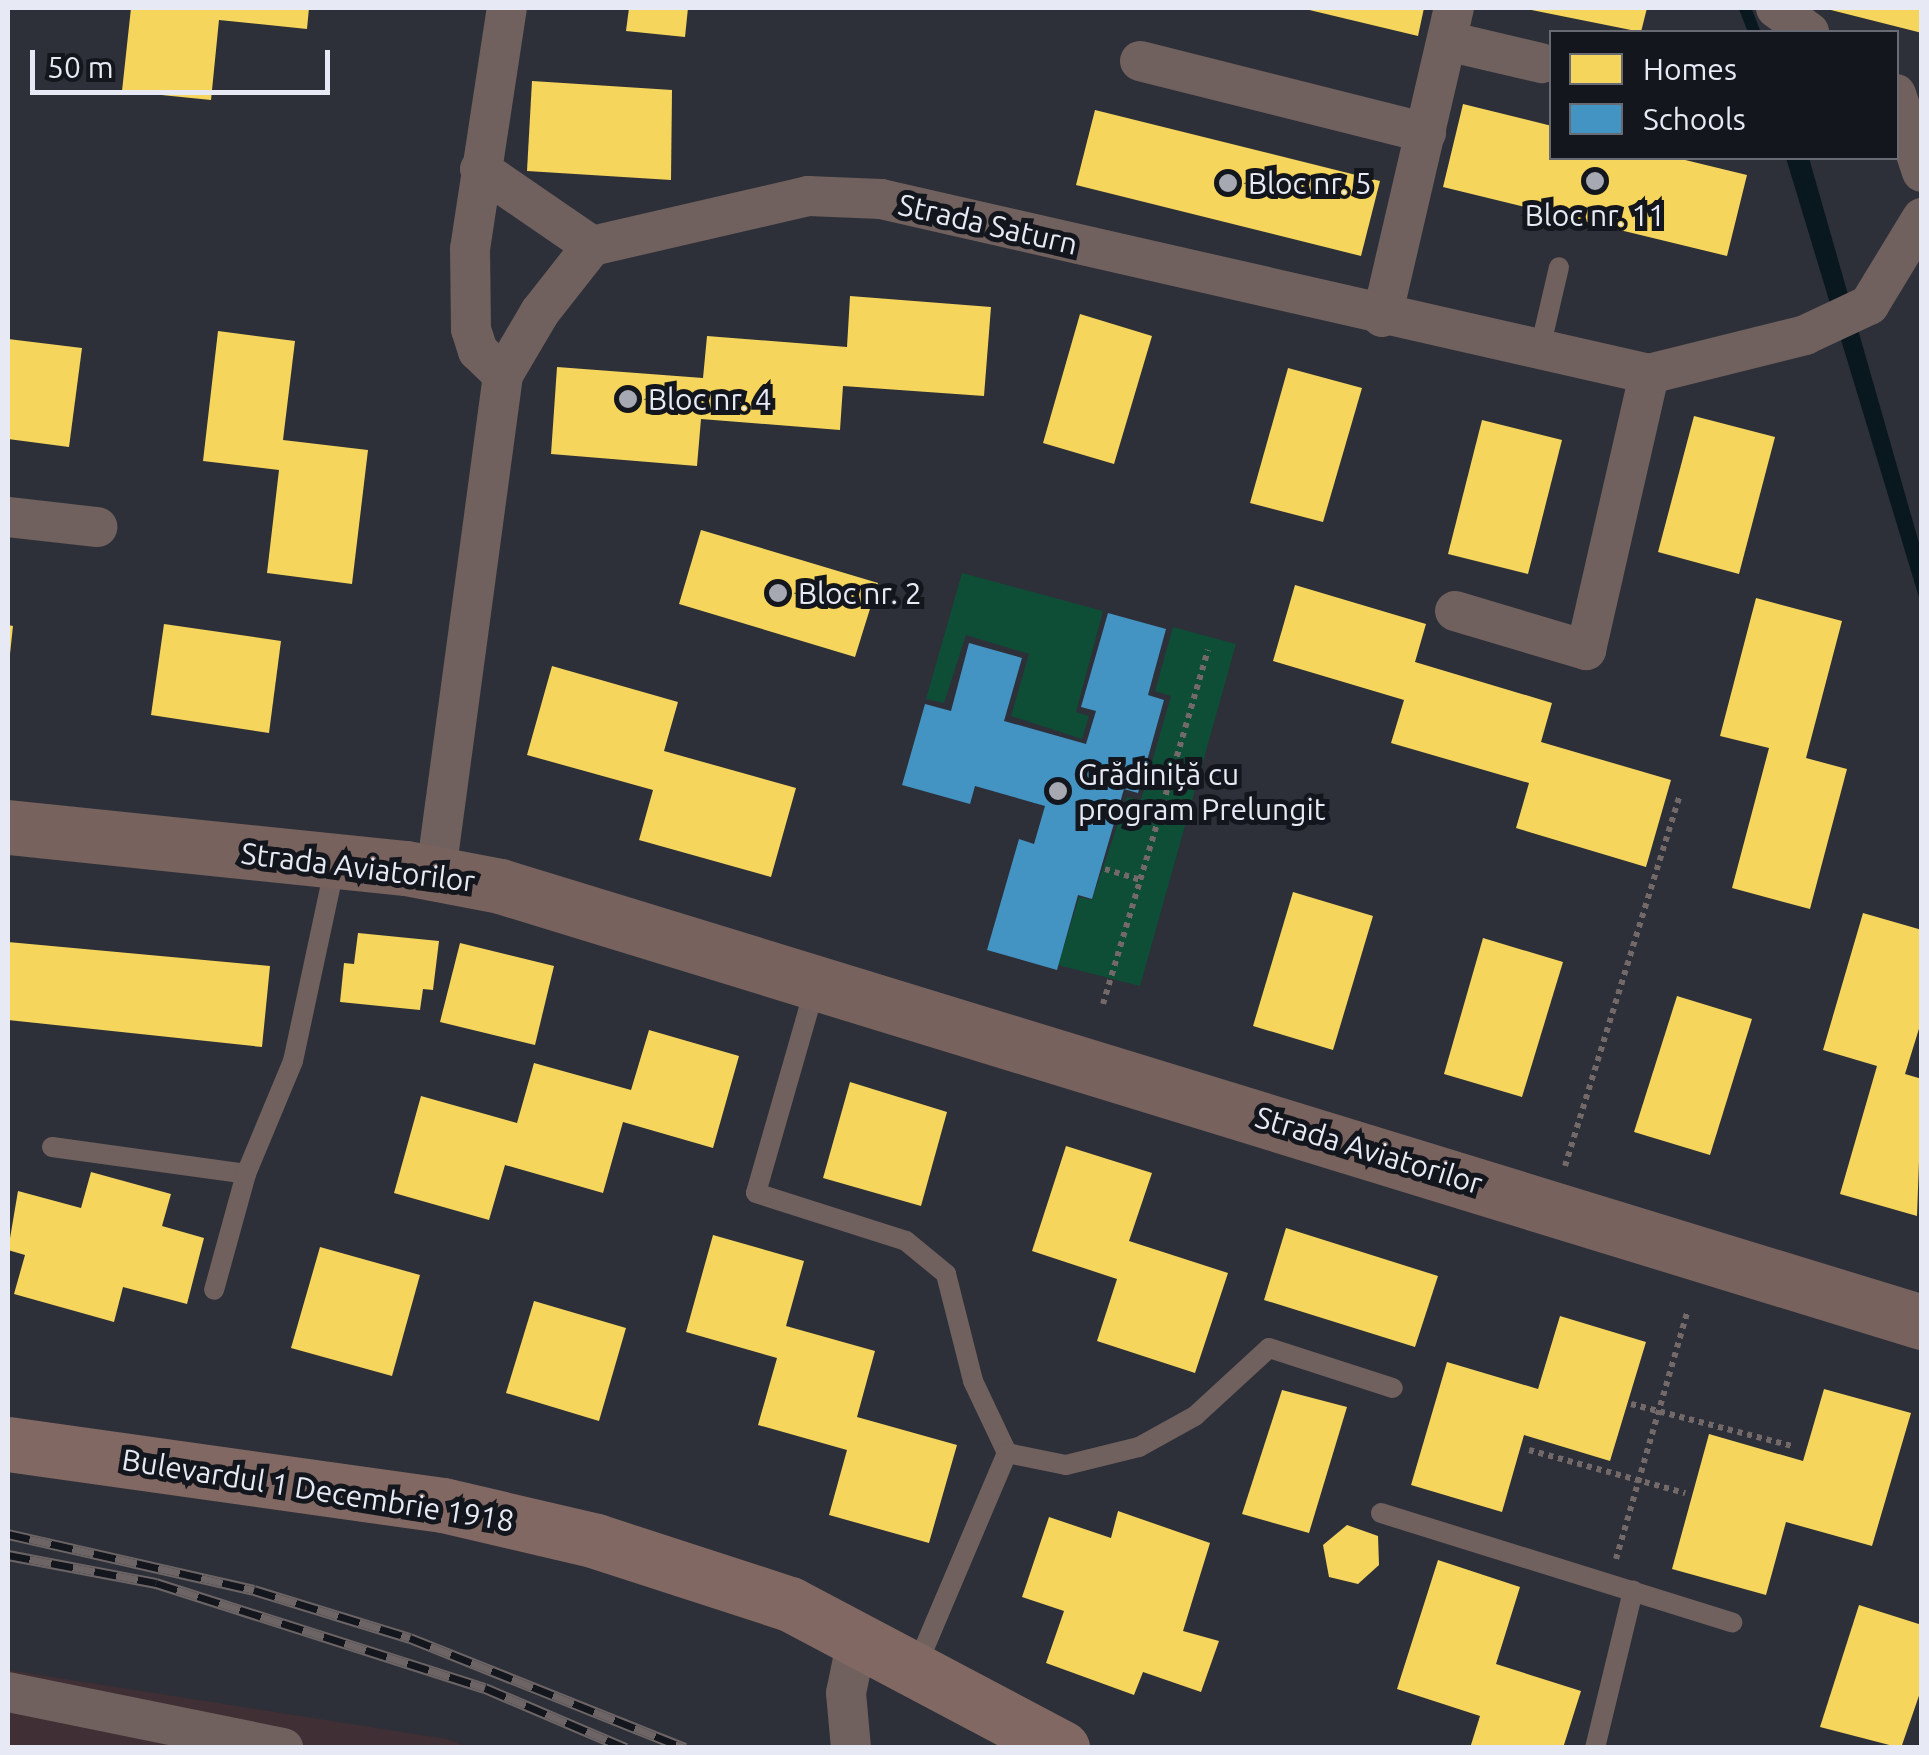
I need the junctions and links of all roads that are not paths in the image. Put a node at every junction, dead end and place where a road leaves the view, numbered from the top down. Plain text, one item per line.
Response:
1 (508, 8) edge
2 (1776, 8) edge
3 (1451, 24) edge
4 (1807, 30) edge
5 (1140, 61) dead end
6 (1541, 63) dead end
7 (1899, 103) edge
8 (1426, 133) junction
9 (480, 169) junction
10 (1922, 172) edge
11 (1922, 218) edge
12 (592, 246) junction
13 (1559, 267) dead end
14 (1382, 317) junction
15 (1539, 353) junction
16 (1650, 374) junction
17 (503, 375) junction
18 (8, 517) edge
19 (97, 527) dead end
20 (1455, 611) dead end
21 (8, 827) edge
22 (336, 862) junction
23 (436, 872) junction
24 (817, 980) junction
25 (52, 1147) dead end
26 (246, 1174) junction
27 (214, 1290) dead end
28 (1922, 1322) edge
29 (1393, 1388) dead end
30 (8, 1444) edge
31 (1007, 1453) junction
32 (1381, 1513) dead end
33 (1632, 1591) junction
34 (1732, 1622) dead end
35 (858, 1635) junction
36 (916, 1667) junction
37 (8, 1692) edge
38 (284, 1748) edge
39 (851, 1748) edge
40 (1062, 1748) edge
41 (1595, 1748) edge

1 - 9 street
2 - 4 street
3 - 6 street
3 - 8 street
5 - 8 street
7 - 10 street
8 - 14 street
9 - 12 street
9 - 17 street
11 - 16 street, Strada Saturn
12 - 14 street, Strada Saturn
12 - 17 street
13 - 15 lane
14 - 15 street, Strada Saturn
15 - 16 street, Strada Saturn
16 - 20 street
17 - 23 street
18 - 19 street
21 - 22 street, Strada Aviatorilor
22 - 23 street, Strada Aviatorilor
22 - 26 lane
23 - 24 street, Strada Aviatorilor
24 - 28 street, Strada Aviatorilor
24 - 31 lane
25 - 26 lane
26 - 27 lane
29 - 31 lane
30 - 35 main road, Bulevardul 1 Decembrie 1918
31 - 36 lane
32 - 33 lane
33 - 34 lane
33 - 41 lane
35 - 36 main road, Bulevardul 1 Decembrie 1918
35 - 39 street
36 - 40 main road, Bulevardul 1 Decembrie 1918
37 - 38 street

